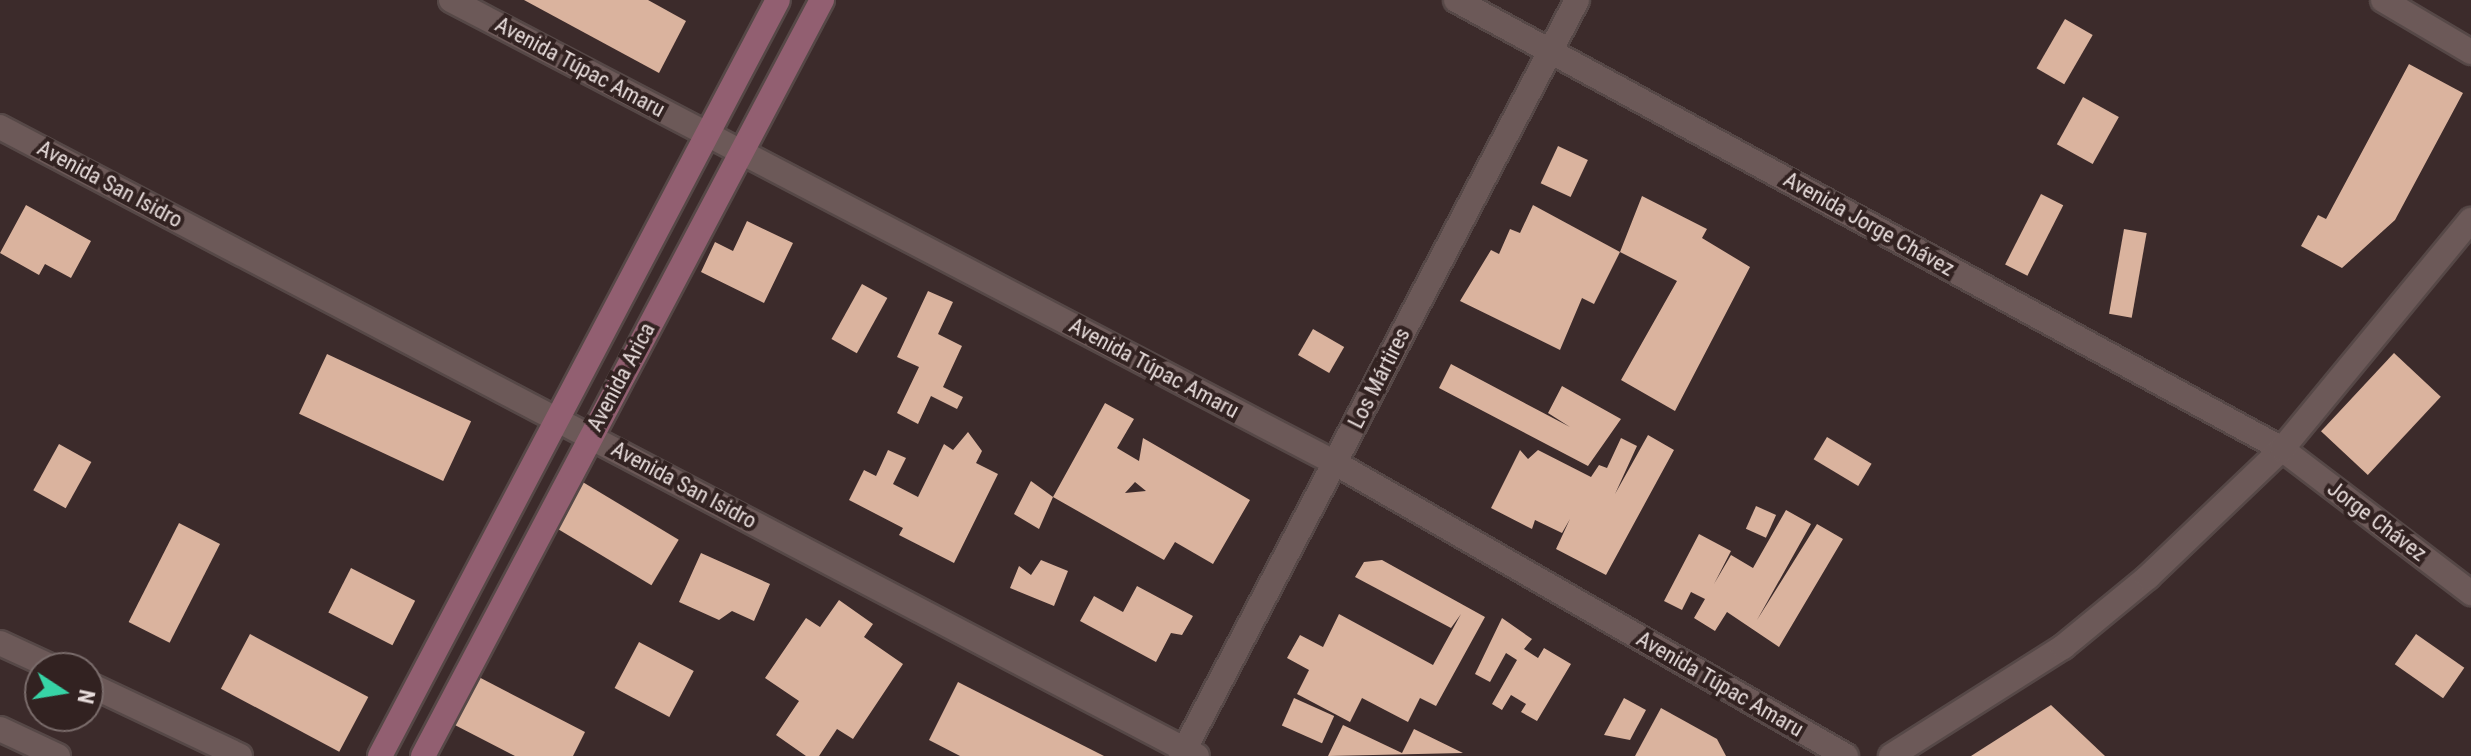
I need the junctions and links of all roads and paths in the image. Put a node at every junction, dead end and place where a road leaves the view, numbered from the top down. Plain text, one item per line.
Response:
1 (451, 0) edge
2 (778, 0) edge
3 (822, 0) edge
4 (1456, 0) edge
5 (1577, 0) edge
6 (2383, 0) edge
7 (1550, 50) junction
8 (2471, 52) edge
9 (0, 127) edge
10 (706, 133) junction
11 (740, 151) junction
12 (2471, 220) edge
13 (557, 418) junction
14 (591, 436) junction
15 (2282, 449) junction
16 (1335, 463) junction
17 (2471, 593) edge
18 (0, 643) edge
19 (24, 654) edge
20 (104, 692) edge
21 (0, 729) edge
22 (1188, 754) edge
23 (58, 756) edge
24 (240, 756) edge
25 (380, 756) edge
26 (423, 756) edge
27 (1846, 756) edge
28 (1891, 756) edge

1 - 10 street, Avenida Túpac Amaru
2 - 10 street, Avenida Arica
3 - 11 street, Avenida Arica
4 - 7 street, Avenida Jorge Chávez
5 - 7 street, Los Mártires
6 - 8 street
7 - 15 street, Avenida Jorge Chávez
7 - 16 street, Los Mártires
9 - 13 street, Avenida San Isidro
10 - 11 street, Avenida Túpac Amaru
10 - 13 street, Avenida Arica
11 - 14 street, Avenida Arica
11 - 16 street, Avenida Túpac Amaru
12 - 15 street
13 - 14 street, Avenida San Isidro
13 - 25 street, Avenida Arica
14 - 22 street, Avenida San Isidro
14 - 26 street, Avenida Arica
15 - 17 street, Jorge Chávez
15 - 28 street
16 - 22 street, Los Mártires
16 - 27 street, Avenida Túpac Amaru
18 - 19 street
20 - 24 street
21 - 23 street

